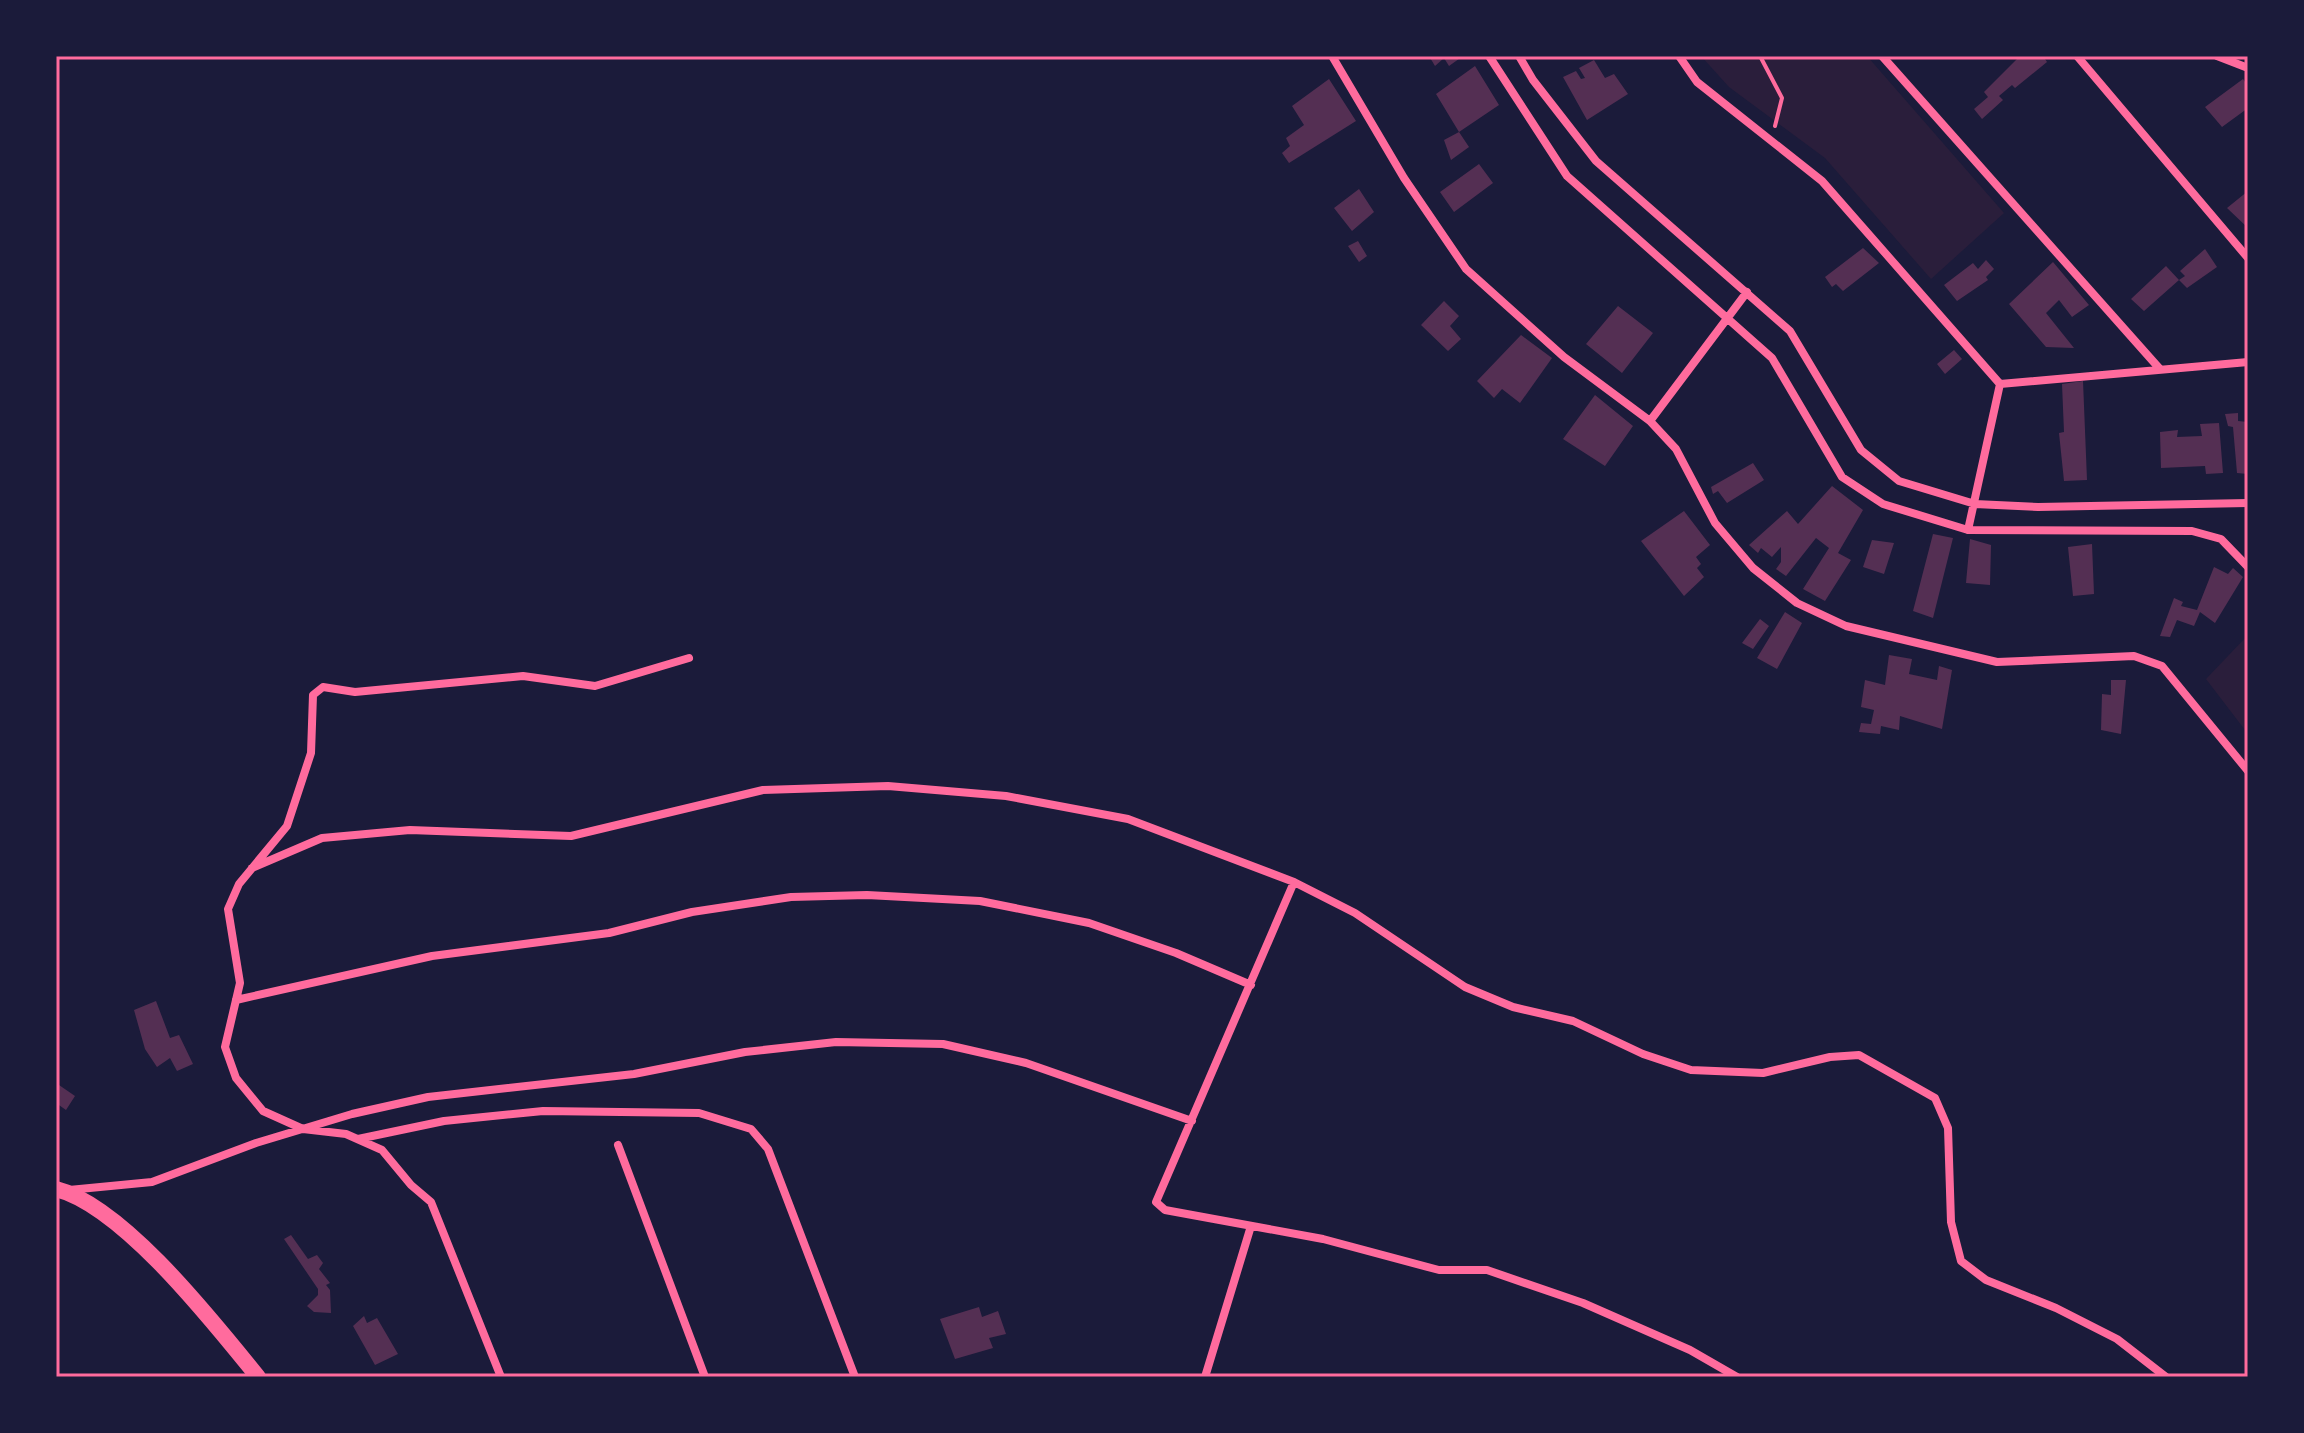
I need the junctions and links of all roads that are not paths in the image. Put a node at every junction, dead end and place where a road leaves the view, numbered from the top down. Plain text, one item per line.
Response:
1 (1332, 56) edge
2 (1489, 56) edge
3 (1519, 56) edge
4 (1679, 56) edge
5 (1882, 56) edge
6 (2077, 56) edge
7 (2217, 56) edge
8 (2248, 68) edge
9 (2248, 258) edge
10 (1747, 292) junction
11 (1727, 317) junction
12 (2248, 362) edge
13 (2159, 368) junction
14 (2000, 384) junction
15 (1650, 421) junction
16 (2248, 503) edge
17 (1975, 504) junction
18 (1968, 530) junction
19 (2248, 567) edge
20 (689, 658) dead end
21 (2248, 771) edge
22 (252, 868) junction
23 (1294, 882) junction
24 (1251, 985) junction
25 (236, 1000) junction
26 (1192, 1121) junction
27 (303, 1129) junction
28 (357, 1139) junction
29 (618, 1145) dead end
30 (60, 1190) edge
31 (1251, 1226) junction
32 (258, 1377) edge
33 (501, 1377) edge
34 (705, 1377) edge
35 (855, 1377) edge
36 (1205, 1377) edge
37 (1737, 1377) edge
38 (2166, 1377) edge

1 - 15 street
2 - 11 street
3 - 10 street
4 - 14 street
5 - 13 street
6 - 9 street
7 - 8 street
10 - 11 street
10 - 17 street
11 - 15 street
11 - 18 street
12 - 13 street
13 - 14 street
14 - 17 street
15 - 21 street
16 - 17 street
17 - 18 street
18 - 19 street
20 - 22 street
22 - 23 street
22 - 25 street
23 - 24 street
23 - 38 street
24 - 25 street
24 - 26 street
25 - 27 street
26 - 27 street
26 - 31 street
27 - 28 street
27 - 30 street
28 - 33 street
28 - 35 street
29 - 34 street
30 - 32 main road
31 - 36 street
31 - 37 street

